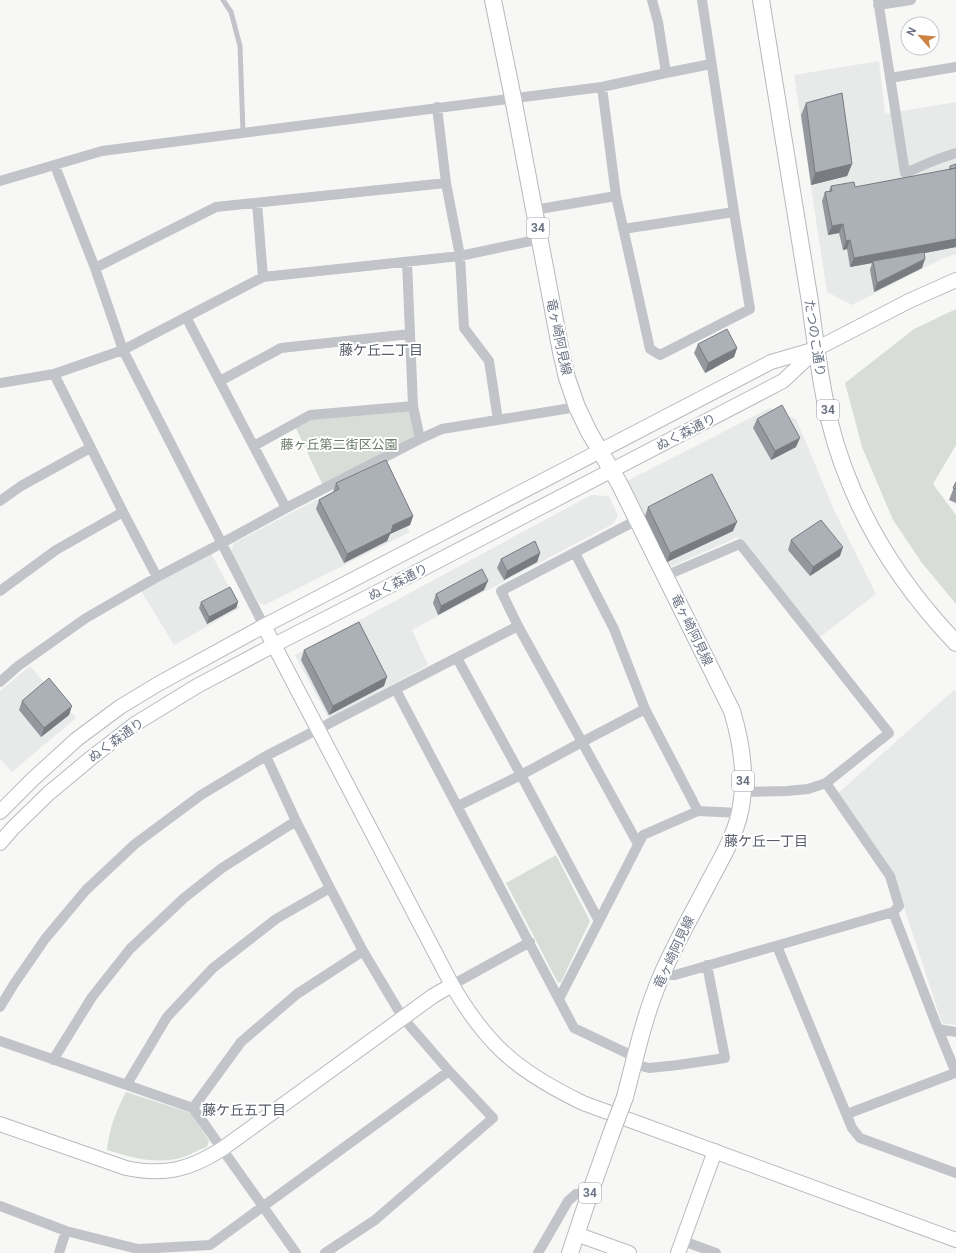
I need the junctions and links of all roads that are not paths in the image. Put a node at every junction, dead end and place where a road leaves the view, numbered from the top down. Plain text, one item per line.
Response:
1 (223, 0) edge
2 (493, 0) edge
3 (652, 0) edge
4 (702, 0) edge
5 (762, 0) edge
6 (911, 0) edge
7 (878, 2) edge
8 (711, 64) junction
9 (956, 67) edge
10 (666, 73) junction
11 (890, 78) junction
12 (602, 88) junction
13 (513, 98) junction
14 (437, 108) junction
15 (243, 133) junction
16 (956, 153) edge
17 (55, 166) junction
18 (0, 181) edge
19 (446, 183) junction
20 (616, 196) junction
21 (257, 203) junction
22 (534, 210) junction
23 (734, 212) junction
24 (623, 229) junction
25 (540, 239) junction
26 (460, 256) junction
27 (407, 262) junction
28 (95, 268) junction
29 (263, 277) junction
30 (956, 280) edge
31 (186, 317) junction
32 (410, 334) junction
33 (123, 350) junction
34 (816, 350) junction
35 (54, 374) junction
36 (220, 381) junction
37 (0, 383) edge
38 (414, 406) junction
39 (577, 407) junction
40 (498, 420) junction
41 (420, 439) junction
42 (254, 446) junction
43 (90, 448) junction
44 (600, 451) junction
45 (612, 470) junction
46 (0, 501) edge
47 (286, 508) junction
48 (123, 512) junction
49 (637, 520) junction
50 (222, 543) junction
51 (575, 553) junction
52 (665, 576) junction
53 (157, 577) junction
54 (0, 591) edge
55 (264, 626) junction
56 (518, 626) junction
57 (956, 643) edge
58 (274, 645) junction
59 (457, 658) junction
60 (0, 682) edge
61 (396, 690) junction
62 (645, 709) junction
63 (319, 730) junction
64 (582, 742) junction
65 (266, 756) junction
66 (521, 775) junction
67 (826, 783) junction
68 (743, 792) junction
69 (458, 806) junction
70 (698, 811) junction
71 (0, 812) edge
72 (740, 813) junction
73 (296, 821) junction
74 (0, 844) edge
75 (638, 844) junction
76 (330, 888) junction
77 (893, 912) junction
78 (599, 921) junction
79 (530, 942) junction
80 (777, 946) junction
81 (363, 951) junction
82 (707, 966) junction
83 (663, 972) junction
84 (452, 985) junction
85 (559, 999) junction
86 (0, 1008) edge
87 (403, 1018) junction
88 (938, 1029) junction
89 (956, 1032) edge
90 (0, 1041) edge
91 (53, 1060) junction
92 (634, 1060) junction
93 (449, 1071) junction
94 (956, 1073) edge
95 (127, 1084) junction
96 (193, 1108) junction
97 (847, 1114) junction
98 (0, 1124) edge
99 (222, 1149) junction
100 (715, 1152) junction
101 (956, 1173) edge
102 (590, 1193) junction
103 (0, 1206) edge
104 (263, 1207) junction
105 (66, 1231) junction
106 (576, 1234) junction
107 (956, 1240) edge
108 (680, 1247) edge
109 (138, 1251) edge
110 (60, 1253) edge
111 (296, 1253) edge
112 (325, 1253) edge
113 (538, 1253) edge
114 (570, 1253) edge
115 (629, 1253) edge
116 (716, 1253) edge

1 - 15 lane
2 - 13 main road, 竜ヶ崎阿見線 / 34
3 - 10 street
4 - 8 street
5 - 34 main road, たつのこ通り / 34
6 - 7 street
7 - 11 street
8 - 10 street
8 - 23 street
9 - 11 street
10 - 12 street
11 - 16 street
12 - 13 street
12 - 20 street
13 - 14 street
13 - 22 main road, 竜ヶ崎阿見線 / 34
14 - 15 street
14 - 19 street
15 - 17 street
17 - 18 street
17 - 28 street
19 - 21 street
19 - 26 street
20 - 22 street
20 - 24 street
21 - 28 street
21 - 29 street
22 - 25 main road, 竜ヶ崎阿見線 / 34
23 - 24 street
23 - 24 street
25 - 26 street
25 - 39 main road, 竜ヶ崎阿見線 / 34
26 - 27 street
26 - 40 street
27 - 29 street
27 - 32 street
28 - 33 street
29 - 31 street
30 - 34 main road, ぬく森通り
31 - 33 street
31 - 36 street
32 - 36 street
32 - 38 street
33 - 35 street
33 - 50 street
34 - 44 main road, ぬく森通り
34 - 45 main road, ぬく森通り
34 - 57 main road, たつのこ通り / 34
35 - 37 street
35 - 43 street
36 - 42 street
38 - 41 street
38 - 42 street
39 - 40 street
39 - 44 main road, 竜ヶ崎阿見線 / 34
40 - 41 street
41 - 47 street
42 - 47 street
43 - 46 street
43 - 48 street
44 - 45 main road, 竜ヶ崎阿見線 / 34
44 - 55 main road, ぬく森通り
45 - 49 main road, 竜ヶ崎阿見線 / 34
45 - 58 main road, ぬく森通り
47 - 50 street
48 - 53 street
48 - 54 street
49 - 51 street
49 - 52 main road, 竜ヶ崎阿見線 / 34
50 - 53 street
50 - 55 street
51 - 56 street
51 - 62 street
52 - 67 street
52 - 68 main road, 竜ヶ崎阿見線 / 34
53 - 60 street
55 - 58 main road
55 - 71 main road, ぬく森通り
56 - 59 street
56 - 64 street
58 - 63 main road
58 - 74 main road, ぬく森通り
59 - 61 street
59 - 66 street
61 - 63 street
61 - 69 street
62 - 64 street
62 - 70 street
63 - 65 street
63 - 84 main road
64 - 66 street
64 - 75 street
65 - 73 street
65 - 86 street
66 - 69 street
66 - 78 street
67 - 68 street
67 - 77 street
68 - 72 main road, 竜ヶ崎阿見線 / 34
69 - 79 street
70 - 72 street
70 - 75 street
72 - 83 main road, 竜ヶ崎阿見線 / 34
73 - 76 street
73 - 91 street
75 - 78 street
76 - 81 street
76 - 95 street
77 - 80 street
77 - 88 street
78 - 85 street
79 - 84 street
79 - 85 street
80 - 82 street
80 - 97 street
81 - 87 street
81 - 96 street
82 - 83 street
82 - 92 street
83 - 92 main road, 竜ヶ崎阿見線 / 34
84 - 87 main road
84 - 100 main road
85 - 92 street
87 - 93 street
87 - 99 main road
88 - 89 street
88 - 94 street
90 - 91 street
91 - 95 street
92 - 102 main road, 竜ヶ崎阿見線 / 34, bridge
93 - 104 street
93 - 112 street
94 - 97 street
95 - 96 street
96 - 99 street
97 - 101 street
98 - 99 main road
99 - 104 street
100 - 107 main road
100 - 108 main road
102 - 106 main road, 竜ヶ崎阿見線 / 34
102 - 113 street
103 - 105 street
104 - 109 street
104 - 111 street
105 - 109 street
105 - 110 street
106 - 114 main road, 竜ヶ崎阿見線 / 34
106 - 115 main road
108 - 116 street

